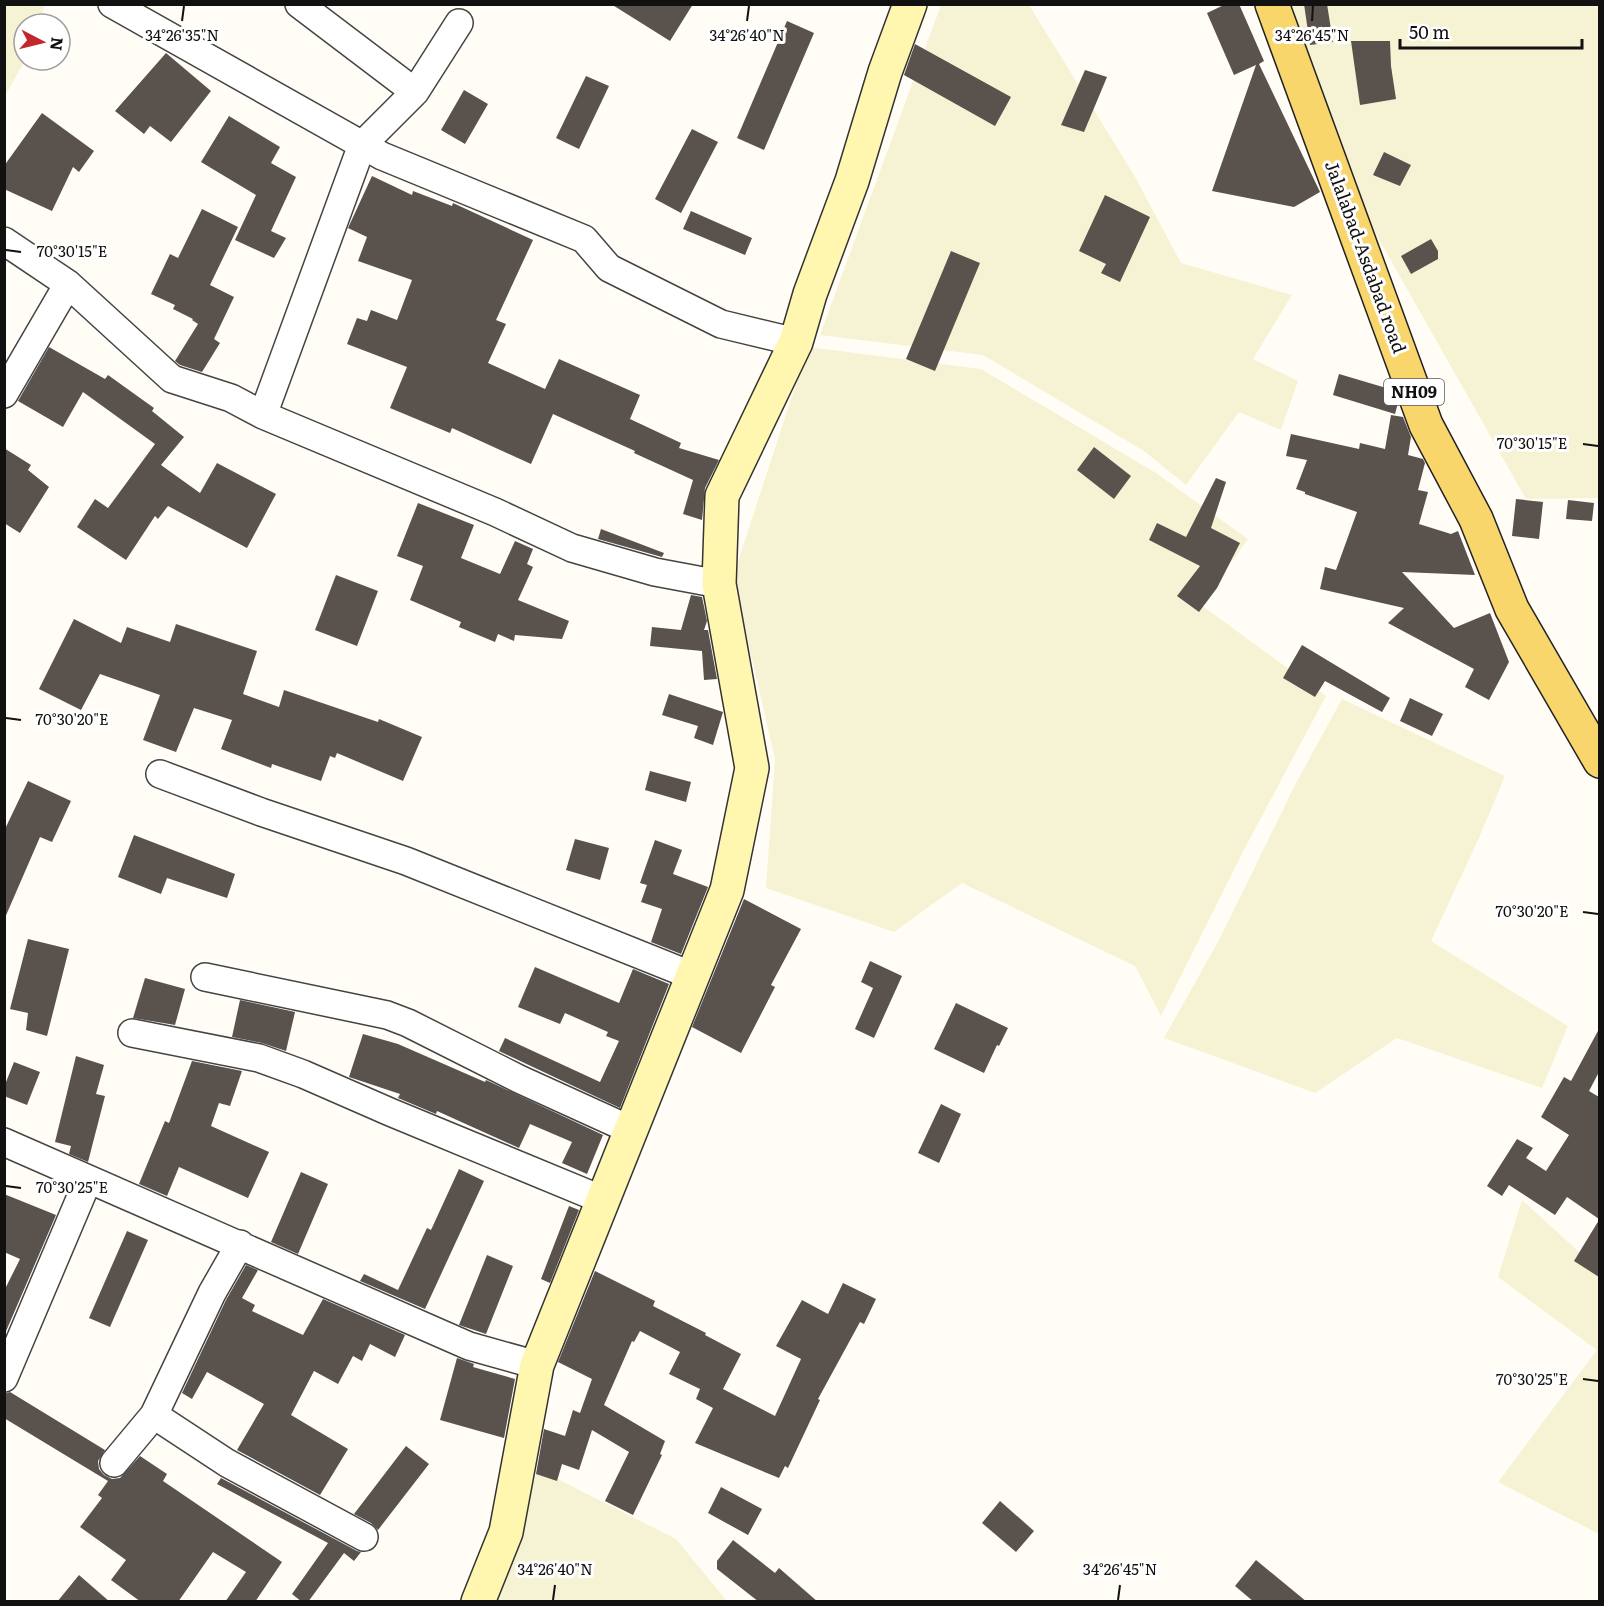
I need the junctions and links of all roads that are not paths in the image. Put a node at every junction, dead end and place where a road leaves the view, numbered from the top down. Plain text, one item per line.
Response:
1 (112, 4) edge
2 (299, 4) edge
3 (910, 4) edge
4 (1272, 4) edge
5 (459, 23) dead end
6 (415, 92) junction
7 (362, 145) junction
8 (4, 241) edge
9 (68, 284) junction
10 (796, 342) junction
11 (4, 394) edge
12 (263, 415) junction
13 (719, 584) junction
14 (1599, 761) edge
15 (160, 774) dead end
16 (693, 976) junction
17 (205, 977) dead end
18 (132, 1033) dead end
19 (631, 1130) junction
20 (4, 1142) edge
21 (88, 1180) junction
22 (603, 1200) junction
23 (240, 1244) junction
24 (537, 1365) junction
25 (4, 1378) edge
26 (154, 1415) junction
27 (114, 1463) dead end
28 (364, 1537) dead end
29 (478, 1602) edge

1 - 7 street
2 - 6 street
3 - 10 street
4 - 14 main road, Jalalabad-Asdabad road / NH09
5 - 6 street
6 - 7 street
7 - 10 street
7 - 12 street
8 - 9 street
9 - 11 street
9 - 12 street
10 - 13 street
12 - 13 street
13 - 16 street
15 - 16 street
16 - 19 street
17 - 19 street
18 - 22 street
19 - 22 street
20 - 21 street
21 - 23 street
21 - 25 street
22 - 24 street
23 - 24 street
23 - 26 street
24 - 29 street
26 - 27 street
26 - 28 street

